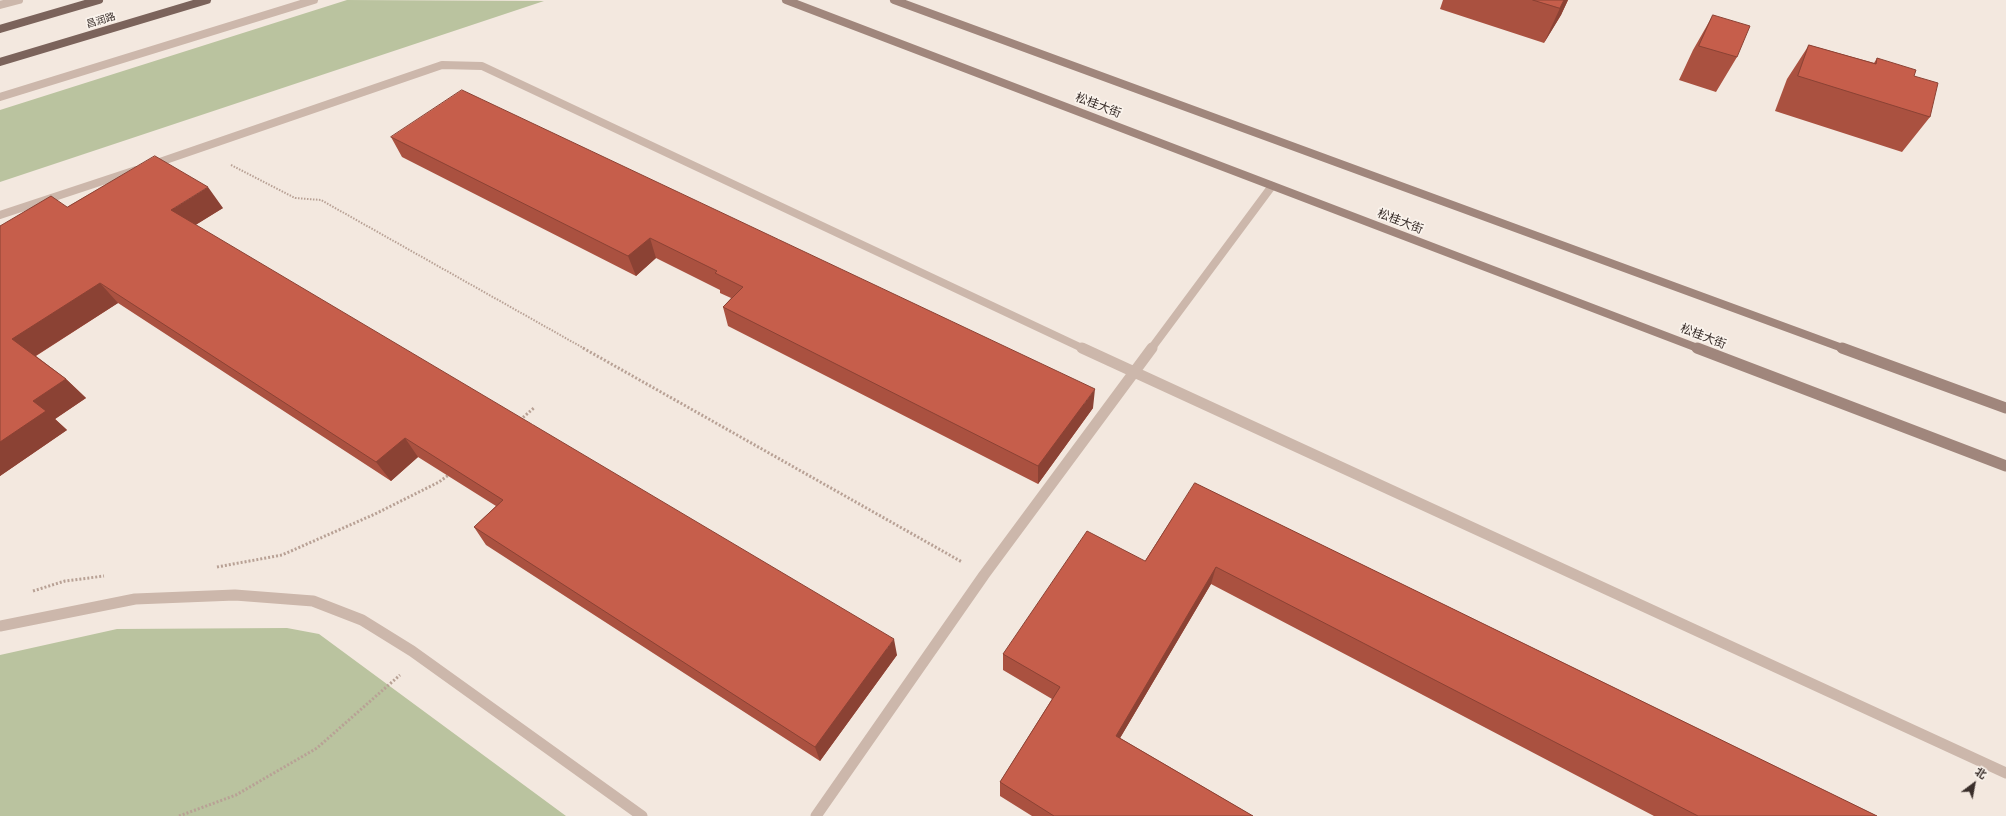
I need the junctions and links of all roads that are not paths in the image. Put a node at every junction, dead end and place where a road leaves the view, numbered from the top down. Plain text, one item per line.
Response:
1 (19, 0) edge
2 (98, 0) edge
3 (207, 0) edge
4 (314, 0) edge
5 (786, 0) edge
6 (894, 0) edge
7 (0, 5) edge
8 (0, 29) edge
9 (0, 62) edge
10 (0, 97) edge
11 (1272, 186) junction
12 (0, 215) edge
13 (1133, 372) junction
14 (2006, 408) edge
15 (2006, 466) edge
16 (0, 626) edge
17 (2006, 773) edge
18 (642, 816) edge
19 (816, 816) edge

1 - 7 street
2 - 8 main road, 昌润路
3 - 9 main road, 昌润路
4 - 10 street
5 - 11 main road, 松桂大街
6 - 14 main road
11 - 13 street
11 - 15 main road, 松桂大街
12 - 13 street
13 - 17 street
13 - 19 street
16 - 18 street

